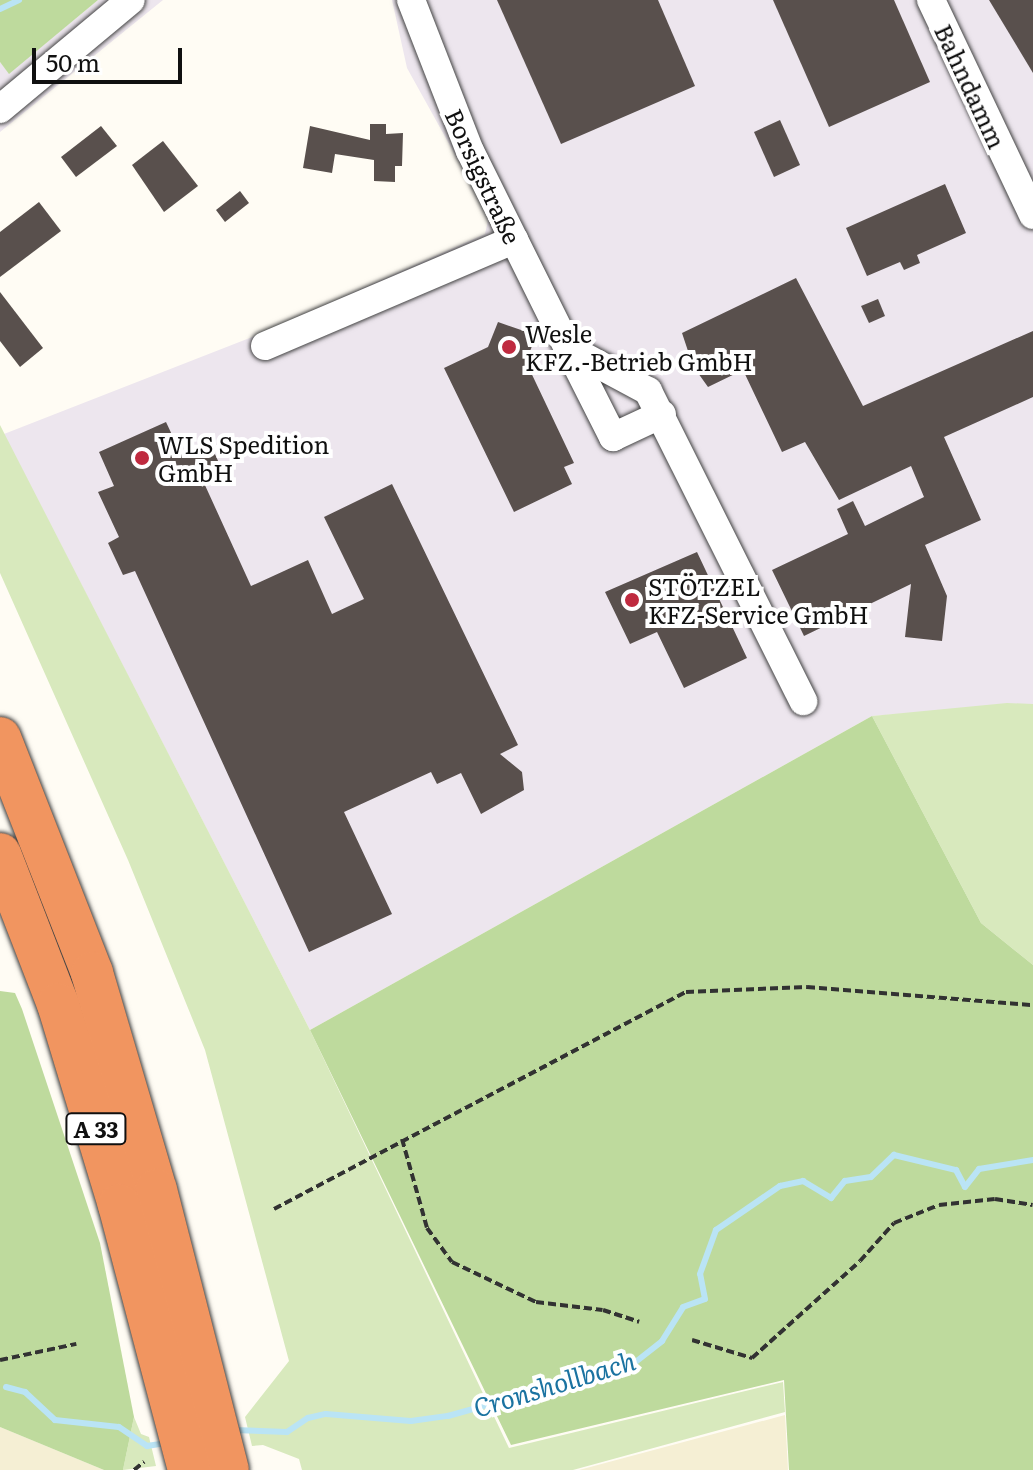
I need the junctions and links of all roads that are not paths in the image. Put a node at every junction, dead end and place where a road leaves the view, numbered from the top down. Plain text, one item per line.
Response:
1 (131, 0) edge
2 (411, 0) edge
3 (931, 0) edge
4 (0, 109) edge
5 (1033, 215) edge
6 (514, 240) junction
7 (265, 346) dead end
8 (568, 348) junction
9 (662, 414) junction
10 (803, 701) dead end
11 (0, 738) edge
12 (0, 854) edge
13 (194, 1406) junction
14 (189, 1470) edge
15 (228, 1470) edge

1 - 4 street
2 - 6 street, Borsigstraße
3 - 5 street, Bahndamm
6 - 7 street
6 - 8 street, Borsigstraße
8 - 9 street
8 - 9 street, Borsigstraße
9 - 10 street
11 - 13 highway, A 33
12 - 13 highway, A 33
13 - 14 highway, A 33
13 - 15 highway, A 33

